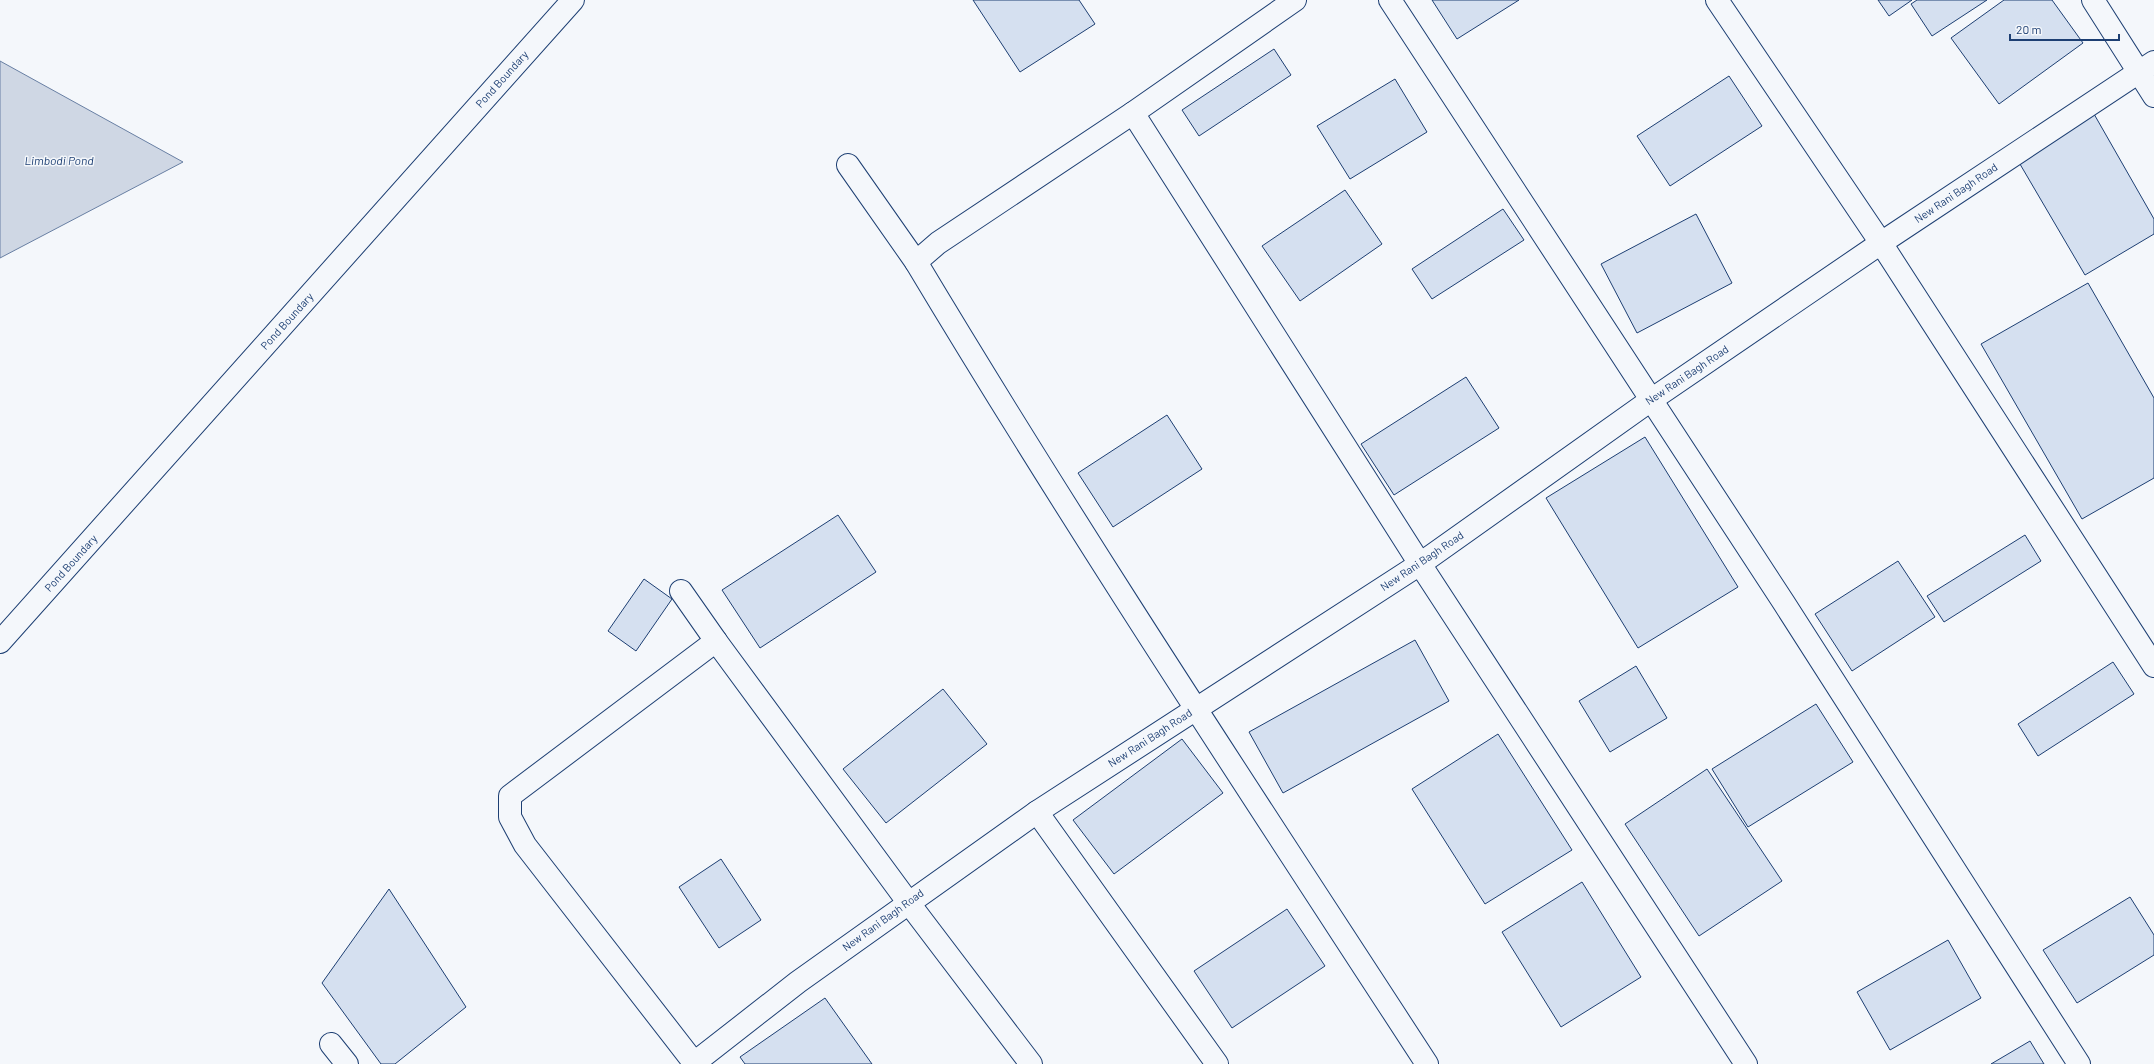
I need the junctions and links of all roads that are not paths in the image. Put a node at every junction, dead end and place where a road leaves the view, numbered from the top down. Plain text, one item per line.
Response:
1 (573, 0) edge
2 (1295, 0) edge
3 (1390, 0) edge
4 (1716, 0) edge
5 (2093, 0) edge
6 (2146, 67) edge
7 (2154, 96) edge
8 (1133, 113) junction
9 (848, 165) dead end
10 (1881, 243) junction
11 (916, 262) junction
12 (1651, 400) junction
13 (1420, 564) junction
14 (681, 591) dead end
15 (716, 641) junction
16 (0, 642) edge
17 (2154, 666) edge
18 (1195, 708) junction
19 (1037, 812) junction
20 (908, 902) junction
21 (331, 1044) dead end
22 (347, 1064) edge
23 (694, 1064) edge
24 (1031, 1064) edge
25 (1217, 1064) edge
26 (1428, 1064) edge
27 (1746, 1064) edge
28 (2079, 1064) edge

1 - 16 street, Pond Boundary
2 - 8 street
3 - 12 street
4 - 10 street
5 - 6 street
6 - 7 street
6 - 10 street, New Rani Bagh Road
8 - 11 street
8 - 13 street
9 - 11 street
10 - 12 street, New Rani Bagh Road
10 - 17 street
11 - 18 street
12 - 13 street, New Rani Bagh Road
12 - 28 street
13 - 18 street, New Rani Bagh Road
13 - 27 street
14 - 15 street
15 - 20 street
15 - 23 street
18 - 19 street, New Rani Bagh Road
18 - 26 street
19 - 20 street, New Rani Bagh Road
19 - 25 street
20 - 23 street, New Rani Bagh Road
20 - 24 street
21 - 22 street

